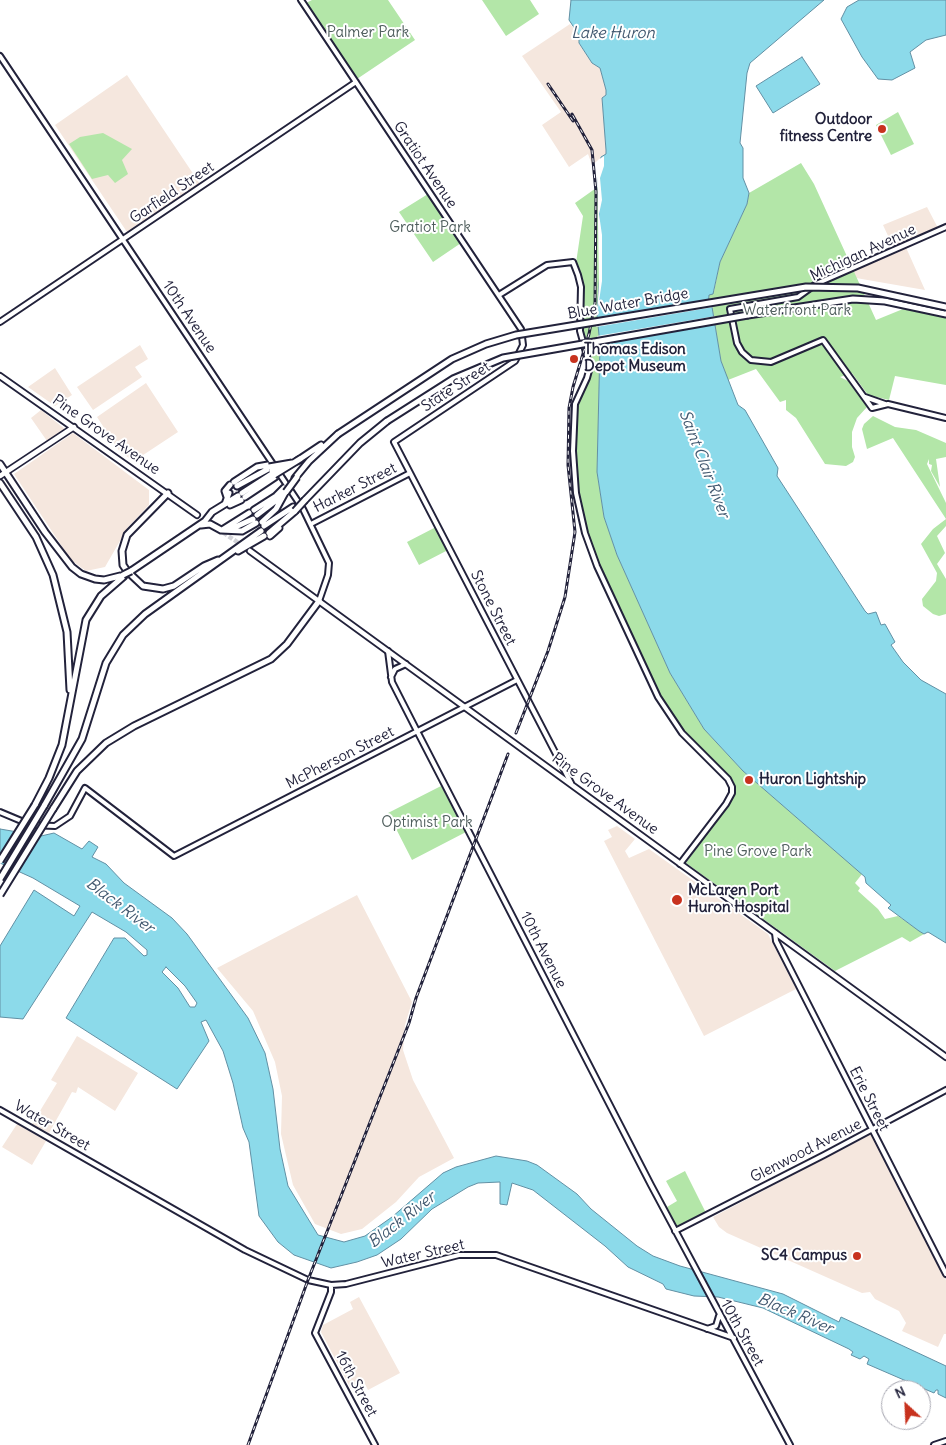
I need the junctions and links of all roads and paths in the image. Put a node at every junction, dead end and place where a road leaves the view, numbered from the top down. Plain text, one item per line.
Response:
1 (301, 0) edge
2 (0, 56) edge
3 (356, 82) junction
4 (946, 227) edge
5 (123, 240) junction
6 (499, 295) junction
7 (946, 307) edge
8 (946, 314) edge
9 (0, 322) edge
10 (523, 346) joint
11 (0, 376) edge
12 (863, 396) junction
13 (888, 404) junction
14 (946, 418) edge
15 (74, 427) junction
16 (338, 434) junction
17 (394, 442) joint
18 (0, 464) edge
19 (285, 466) junction
20 (271, 471) junction
21 (410, 473) junction
22 (3, 475) edge
23 (0, 483) edge
24 (285, 491) junction
25 (168, 493) junction
26 (233, 495) junction
27 (310, 495) junction
28 (294, 509) junction
29 (196, 514) dead end
30 (311, 524) junction
31 (260, 525) junction
32 (198, 526) junction
33 (224, 530) junction
34 (250, 551) dead end
35 (233, 553) junction
36 (123, 575) junction
37 (319, 601) junction
38 (388, 652) junction
39 (406, 664) junction
40 (391, 680) junction
41 (517, 680) junction
42 (464, 707) junction
43 (67, 718) junction
44 (417, 731) junction
45 (572, 785) junction
46 (0, 812) edge
47 (0, 861) edge
48 (680, 864) junction
49 (0, 879) edge
50 (0, 895) edge
51 (775, 933) junction
52 (946, 1057) edge
53 (946, 1090) edge
54 (0, 1110) edge
55 (872, 1130) junction
56 (675, 1231) junction
57 (946, 1274) edge
58 (330, 1285) junction
59 (719, 1314) junction
60 (707, 1329) junction
61 (734, 1338) junction
62 (946, 1441) edge
63 (375, 1445) edge
64 (790, 1445) edge
65 (934, 1445) edge

1 - 3 street, Gratiot Avenue
2 - 5 street, 10th Avenue
3 - 5 street, Garfield Street
3 - 6 street, Gratiot Avenue
4 - 12 street, Michigan Avenue
5 - 9 street, Garfield Street
5 - 30 street, 10th Avenue
6 - 10 street, Gratiot Avenue
6 - 48 street
7 - 16 highway, Blue Water Bridge, bridge
8 - 27 highway, Blue Water Bridge, bridge
10 - 17 street, State Street
11 - 15 main road, Pine Grove Avenue
12 - 13 street
12 - 13 street
13 - 14 street
15 - 22 main road
15 - 25 main road, Pine Grove Avenue
16 - 19 highway, bridge
16 - 24 highway, bridge
17 - 21 street, Stone Street
18 - 22 highway
19 - 20 highway, bridge
19 - 20 highway, bridge
20 - 26 highway
20 - 26 highway
21 - 30 street, Harker Street
21 - 41 street, Stone Street
22 - 36 highway
23 - 43 highway
24 - 31 highway
24 - 31 highway
25 - 29 main road, Pine Grove Avenue
25 - 35 highway
26 - 32 highway
27 - 28 highway, bridge
27 - 28 highway, bridge
28 - 31 highway
28 - 31 highway
30 - 37 street, 10th Avenue
31 - 33 highway
31 - 33 highway
31 - 35 highway
31 - 35 highway
32 - 33 highway
32 - 36 highway, bridge
34 - 37 main road, Pine Grove Avenue
35 - 49 highway, bridge
36 - 43 highway
37 - 38 main road, Pine Grove Avenue
37 - 50 highway, bridge
38 - 39 main road, Pine Grove Avenue
38 - 40 street, 10th Avenue
39 - 40 street
39 - 42 main road, Pine Grove Avenue
40 - 44 street, 10th Avenue
41 - 42 street, McPherson Street
41 - 45 street, Stone Street
42 - 44 street, McPherson Street
42 - 45 main road, Pine Grove Avenue
43 - 47 highway, bridge
44 - 46 street, McPherson Street
44 - 56 street, 10th Avenue
45 - 48 main road, Pine Grove Avenue
48 - 51 main road, Pine Grove Avenue
51 - 52 main road, Pine Grove Avenue
51 - 55 street, Erie Street
53 - 55 street, Glenwood Avenue
54 - 58 street, Water Street
55 - 56 street, Glenwood Avenue
55 - 57 street, Erie Street
56 - 59 street, 10th Street
58 - 60 street, Water Street
58 - 63 street, 16th Street
59 - 60 street
59 - 61 street, 10th Street
60 - 61 street, Water Street
61 - 64 street, 10th Street
62 - 65 street

